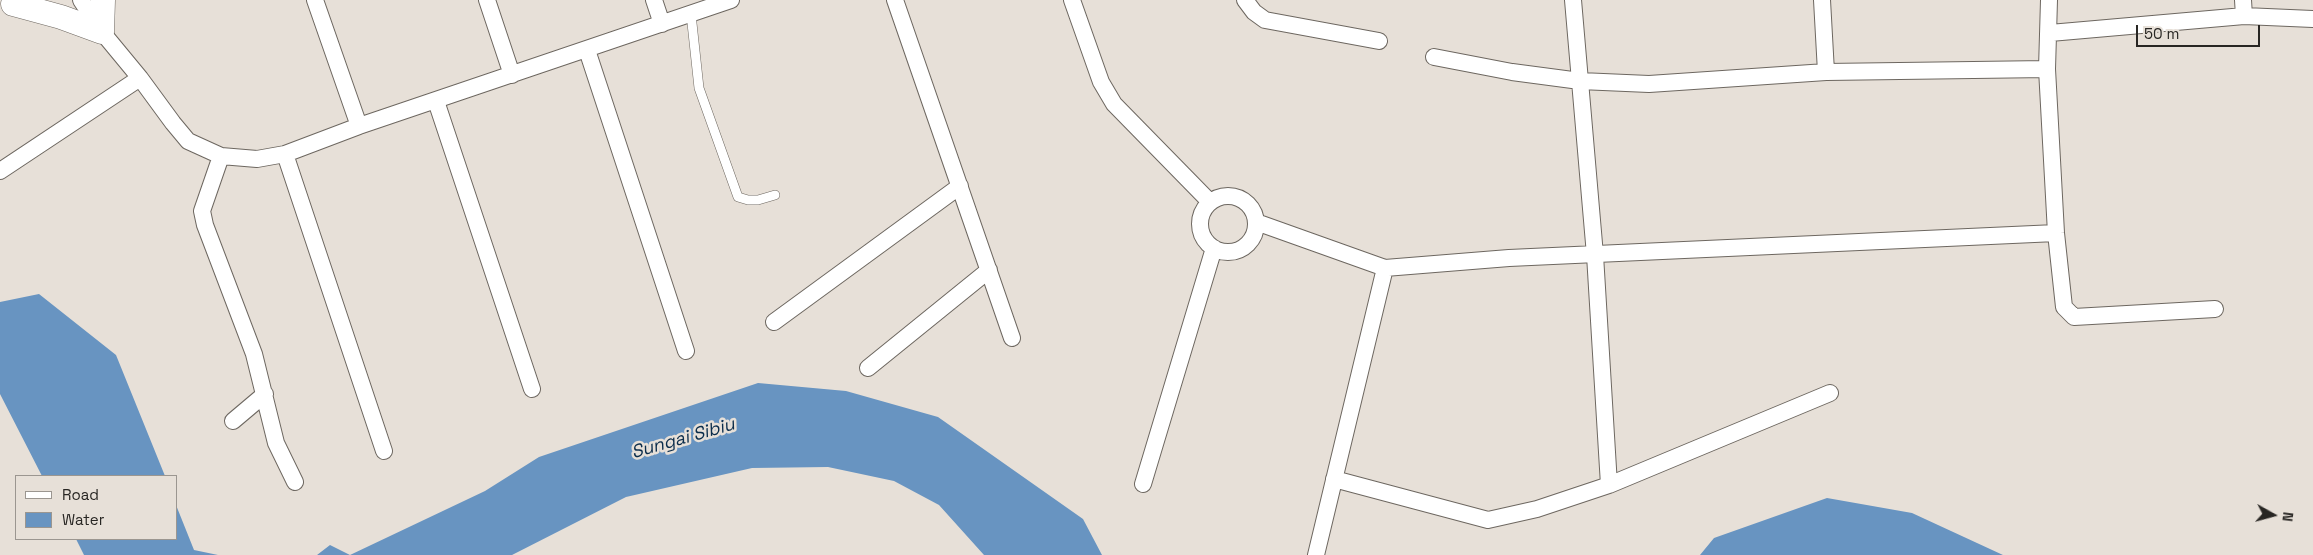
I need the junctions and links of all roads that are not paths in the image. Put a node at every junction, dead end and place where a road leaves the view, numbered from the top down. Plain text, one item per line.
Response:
1 (81, 0) edge
2 (103, 0) edge
3 (315, 0) edge
4 (487, 0) edge
5 (654, 0) edge
6 (731, 0) edge
7 (895, 0) edge
8 (1072, 0) edge
9 (1245, 0) edge
10 (1573, 0) edge
11 (1822, 0) edge
12 (2049, 0) edge
13 (11, 5) edge
14 (2243, 8) edge
15 (691, 14) junction
16 (2313, 19) edge
17 (662, 24) junction
18 (102, 32) junction
19 (2050, 33) junction
20 (1379, 41) dead end
21 (588, 50) junction
22 (1434, 57) dead end
23 (2048, 68) junction
24 (1826, 72) junction
25 (512, 75) junction
26 (140, 78) junction
27 (1580, 81) junction
28 (436, 101) junction
29 (359, 126) junction
30 (285, 154) junction
31 (222, 156) junction
32 (0, 171) edge
33 (960, 186) junction
34 (775, 195) dead end
35 (1210, 202) junction
36 (1256, 222) junction
37 (2056, 233) junction
38 (1214, 248) junction
39 (1595, 255) junction
40 (1385, 268) junction
41 (990, 270) junction
42 (2214, 309) dead end
43 (774, 322) dead end
44 (1012, 338) dead end
45 (686, 351) dead end
46 (868, 368) dead end
47 (532, 389) dead end
48 (1830, 393) dead end
49 (265, 394) junction
50 (233, 421) dead end
51 (384, 451) dead end
52 (1334, 480) junction
53 (295, 482) dead end
54 (1143, 484) dead end
55 (1609, 486) junction
56 (1316, 555) edge

1 - 18 street
2 - 18 street
3 - 29 street
4 - 25 street
5 - 17 street
6 - 15 street
7 - 33 street
8 - 35 street
9 - 20 street
10 - 27 street
11 - 24 street
12 - 19 street
13 - 18 street
14 - 16 street
14 - 19 street
15 - 17 street
15 - 34 lane
17 - 21 street
18 - 26 street
19 - 23 street
21 - 25 street
21 - 45 street
22 - 27 street
23 - 24 street
23 - 37 street
24 - 27 street
25 - 28 street
26 - 31 street
26 - 32 street
27 - 39 street
28 - 29 street
28 - 47 street
29 - 30 street
30 - 31 street
30 - 51 street
31 - 49 street
33 - 41 street
33 - 43 street
35 - 36 street
35 - 38 street
36 - 38 street
36 - 40 street
37 - 39 street
37 - 42 street
38 - 54 street
39 - 40 street
39 - 55 street
40 - 52 street
41 - 44 street
41 - 46 street
48 - 55 street
49 - 50 street
49 - 53 street
52 - 55 street
52 - 56 street

